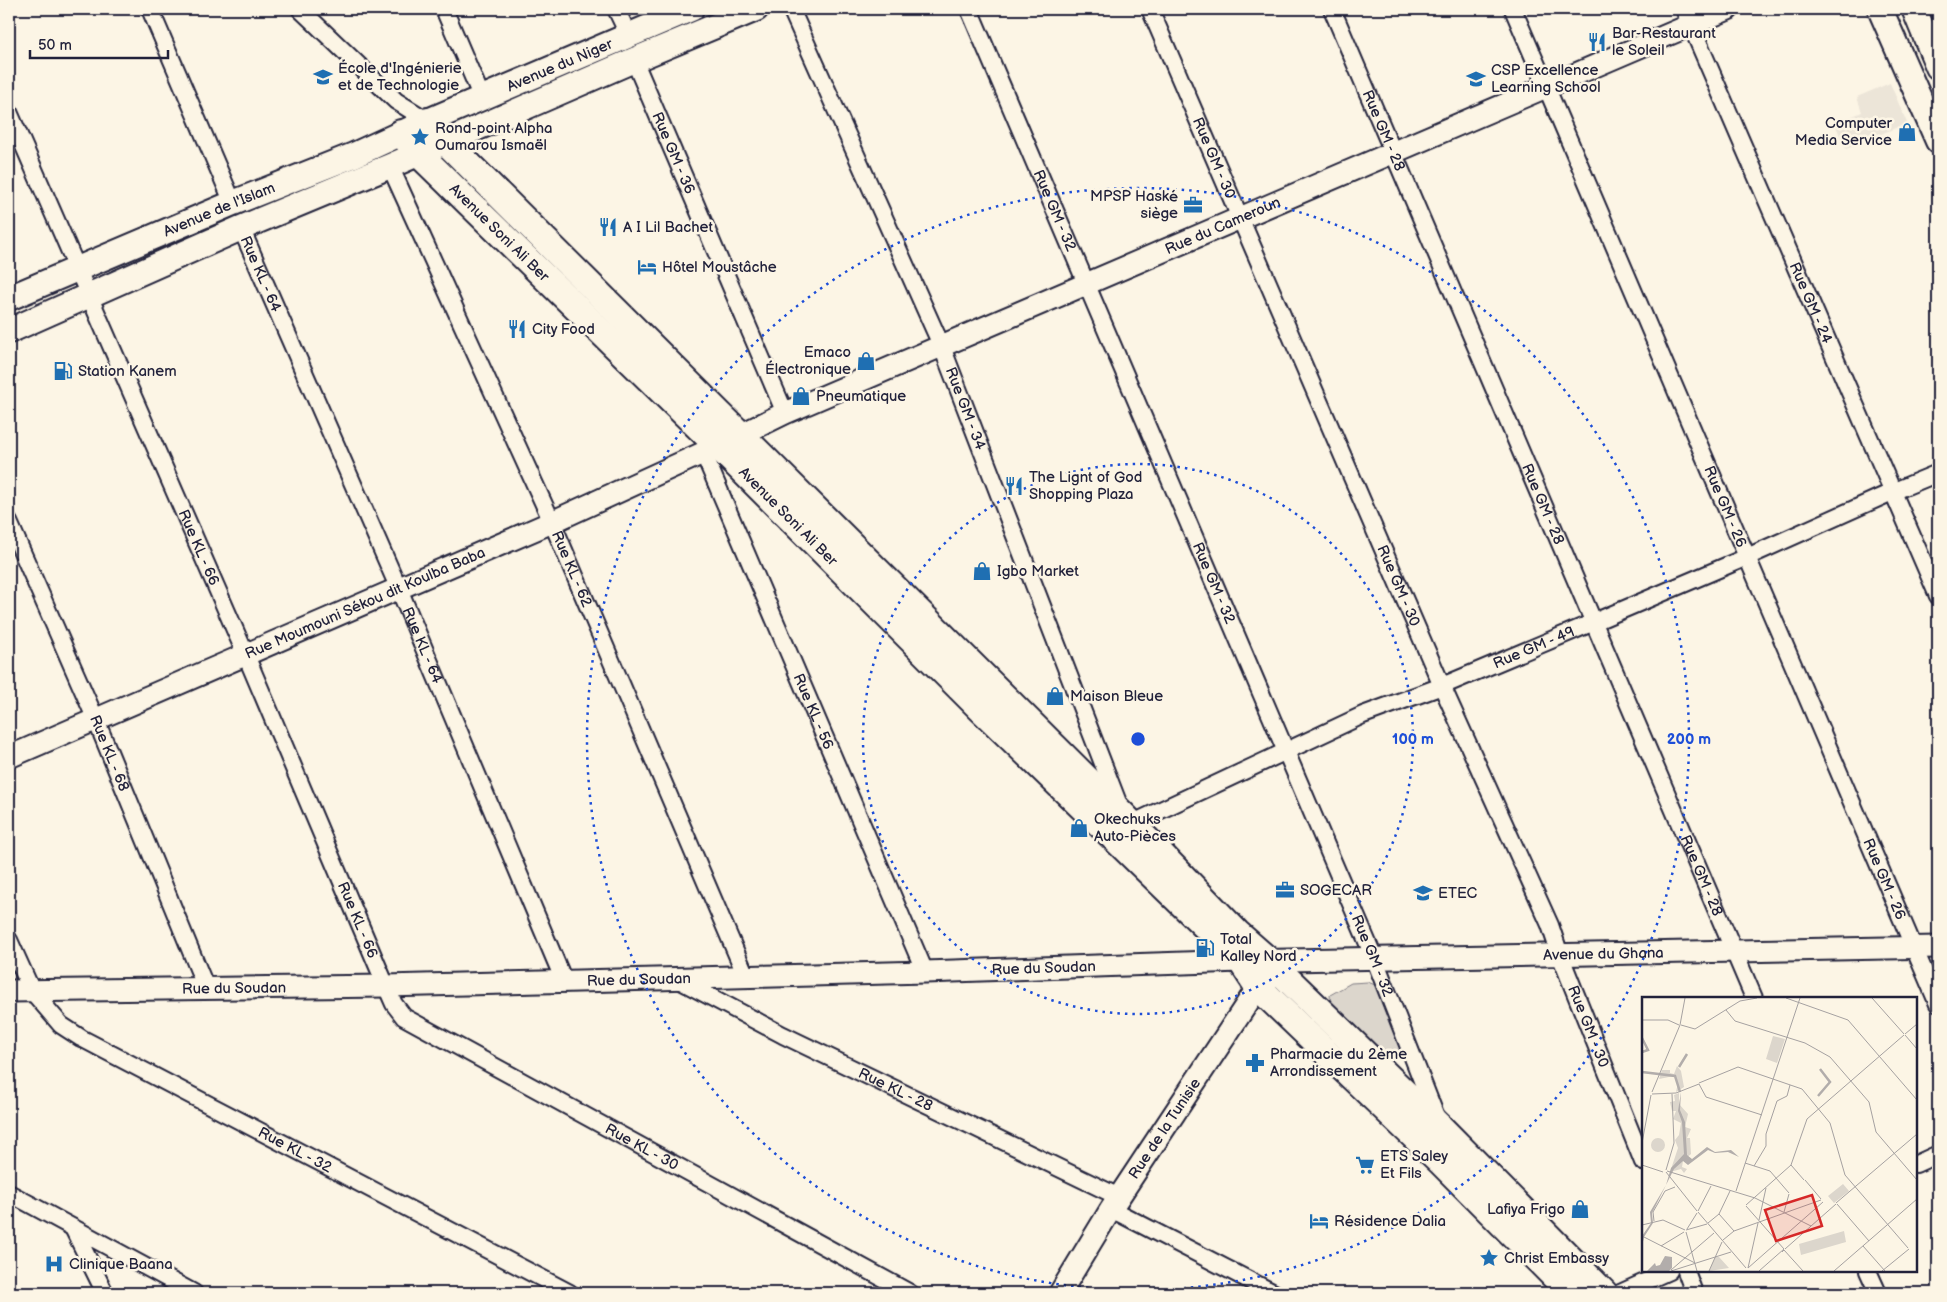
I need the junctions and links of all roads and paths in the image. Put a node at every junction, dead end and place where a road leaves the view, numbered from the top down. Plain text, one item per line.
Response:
1 (150, 9) edge
2 (300, 9) edge
3 (444, 9) edge
4 (616, 9) edge
5 (691, 9) edge
6 (756, 9) edge
7 (791, 9) edge
8 (969, 9) edge
9 (1150, 9) edge
10 (1332, 9) edge
11 (1513, 9) edge
12 (1728, 9) edge
13 (1880, 9) edge
14 (1914, 9) edge
15 (1687, 17) edge
16 (629, 36) junction
17 (634, 60) junction
18 (1938, 67) edge
19 (1547, 86) junction
20 (482, 98) junction
21 (396, 101) junction
22 (9, 112) edge
23 (428, 121) junction
24 (401, 133) junction
25 (1938, 141) edge
26 (446, 142) junction
27 (1393, 152) junction
28 (419, 154) junction
29 (390, 166) junction
30 (233, 202) junction
31 (1241, 217) junction
32 (241, 228) junction
33 (78, 268) junction
34 (1087, 284) junction
35 (89, 295) junction
36 (9, 298) edge
37 (9, 331) edge
38 (942, 347) junction
39 (785, 413) junction
40 (721, 444) junction
41 (1938, 473) edge
42 (1892, 492) junction
43 (9, 522) edge
44 (552, 522) junction
45 (1747, 557) junction
46 (399, 589) junction
47 (1938, 596) edge
48 (1594, 622) junction
49 (245, 653) junction
50 (1442, 686) junction
51 (96, 720) junction
52 (1286, 753) junction
53 (9, 757) edge
54 (1127, 820) junction
55 (1185, 894) junction
56 (9, 940) edge
57 (1938, 947) edge
58 (1914, 948) junction
59 (1734, 952) junction
60 (1560, 956) junction
61 (1376, 960) junction
62 (1240, 961) junction
63 (1274, 967) junction
64 (925, 972) junction
65 (746, 976) junction
66 (675, 978) junction
67 (564, 982) junction
68 (386, 986) junction
69 (1258, 987) junction
70 (206, 988) junction
71 (9, 991) edge
72 (32, 991) junction
73 (1754, 997) edge
74 (1938, 1004) edge
75 (1441, 1128) junction
76 (1938, 1154) edge
77 (1642, 1160) edge
78 (1441, 1162) junction
79 (1917, 1164) edge
80 (9, 1193) edge
81 (1115, 1203) junction
82 (73, 1228) junction
83 (1667, 1272) edge
84 (1686, 1272) edge
85 (1868, 1272) edge
86 (105, 1293) edge
87 (194, 1293) edge
88 (570, 1293) edge
89 (910, 1293) edge
90 (1060, 1293) edge
91 (1274, 1293) edge
92 (1571, 1293) edge
93 (1604, 1293) edge
94 (1620, 1293) edge
95 (1694, 1293) edge
96 (1878, 1293) edge

1 - 30 street
2 - 21 street
3 - 20 street
4 - 16 street
5 - 16 main road, Avenue du Niger
6 - 17 main road, Avenue du Niger
7 - 38 street, Rue GM - 34
8 - 34 street, Rue GM - 32
9 - 31 street, Rue GM - 30
10 - 27 street, Rue GM - 28
11 - 19 street, Rue GM - 26
12 - 15 street, Rue du Cameroun
13 - 25 main road
14 - 18 main road
15 - 19 street, Rue du Cameroun
15 - 42 street, Rue GM - 24
16 - 20 main road, Avenue du Niger
17 - 26 main road, Avenue du Niger
17 - 39 street, Rue GM - 36
19 - 27 street, Rue du Cameroun
19 - 45 street, Rue GM - 26
20 - 23 main road, Avenue du Niger
21 - 23 street
21 - 24 street
22 - 33 street, Rue KL - 66
23 - 24 main road, Avenue de l'Islam
23 - 26 main road, Avenue Soni Ali Ber
24 - 28 main road, Avenue Soni Ali Ber
24 - 30 main road, Avenue de l'Islam
26 - 28 main road
26 - 40 main road, Avenue Soni Ali Ber
27 - 31 street, Rue du Cameroun
27 - 48 street, Rue GM - 28
28 - 29 main road, Avenue de l'Islam
28 - 40 main road, Avenue Soni Ali Ber
29 - 32 main road, Avenue de l'Islam
29 - 44 street, Rue KL - 62
30 - 33 main road, Avenue de l'Islam
31 - 34 street, Rue du Cameroun
31 - 50 street, Rue GM - 30
32 - 35 main road, Avenue de l'Islam
32 - 46 street, Rue KL - 64
33 - 35 street, Rue KL - 66
33 - 36 main road, Avenue de l'Islam
34 - 38 street, Rue du Cameroun
34 - 52 street, Rue GM - 32
35 - 37 main road, Avenue de l'Islam
35 - 49 street, Rue KL - 66
38 - 39 street, Rue du Cameroun
38 - 54 street, Rue GM - 34
39 - 40 street, Rue du Cameroun
40 - 44 street, Rue Moumouni Sékou dit Koulba Baba
40 - 54 main road, Avenue Soni Ali Ber
40 - 55 main road, Avenue Soni Ali Ber
40 - 64 street, Rue KL - 56
41 - 42 street, Rue GM - 49
42 - 45 street, Rue GM - 49
42 - 47 street, Rue GM - 24
43 - 51 street, Rue KL - 68
44 - 46 street, Rue Moumouni Sékou dit Koulba Baba
44 - 65 street, Rue KL - 62
45 - 48 street, Rue GM - 49
45 - 58 street, Rue GM - 26
46 - 49 street, Rue Moumouni Sékou dit Koulba Baba
46 - 67 street, Rue KL - 64
48 - 50 street, Rue GM - 49
48 - 59 street, Rue GM - 28
49 - 51 street, Rue Moumouni Sékou dit Koulba Baba
49 - 68 street, Rue KL - 66
50 - 52 street, Rue GM - 49
50 - 60 street, Rue GM - 30
51 - 53 street, Rue Moumouni Sékou dit Koulba Baba
51 - 70 street, Rue KL - 68
52 - 54 street, Rue GM - 49
52 - 61 street, Rue GM - 32
54 - 55 main road, Avenue Soni Ali Ber
55 - 62 main road
55 - 63 main road
56 - 72 street, Rue KL - 32
57 - 58 street, Avenue du Ghana
58 - 59 street, Avenue du Ghana
58 - 74 street, Rue GM - 26
59 - 60 street, Avenue du Ghana
59 - 73 street, Rue GM - 28
60 - 61 street, Avenue du Ghana
60 - 77 street, Rue GM - 30
61 - 63 street, Avenue du Ghana
61 - 75 street, Rue GM - 32
62 - 63 street, Rue du Soudan
62 - 64 street, Rue du Soudan
62 - 69 main road
63 - 69 street, Rue de la Tunisie
63 - 75 main road
64 - 65 street, Rue du Soudan
65 - 66 street, Rue du Soudan
66 - 67 street, Rue du Soudan
66 - 81 street, Rue KL - 28
67 - 68 street, Rue du Soudan
68 - 70 street, Rue du Soudan
68 - 89 street, Rue KL - 30
69 - 78 main road
69 - 81 street, Rue de la Tunisie
70 - 72 street, Rue du Soudan
71 - 72 street, Rue du Soudan
72 - 88 street, Rue KL - 32
75 - 78 street, Rue GM - 32
75 - 93 main road
76 - 79 street
78 - 92 main road
80 - 82 street
81 - 90 street, Rue de la Tunisie
81 - 91 street, Rue KL - 28
82 - 86 street
82 - 87 street
83 - 94 street
84 - 95 street
85 - 96 street

